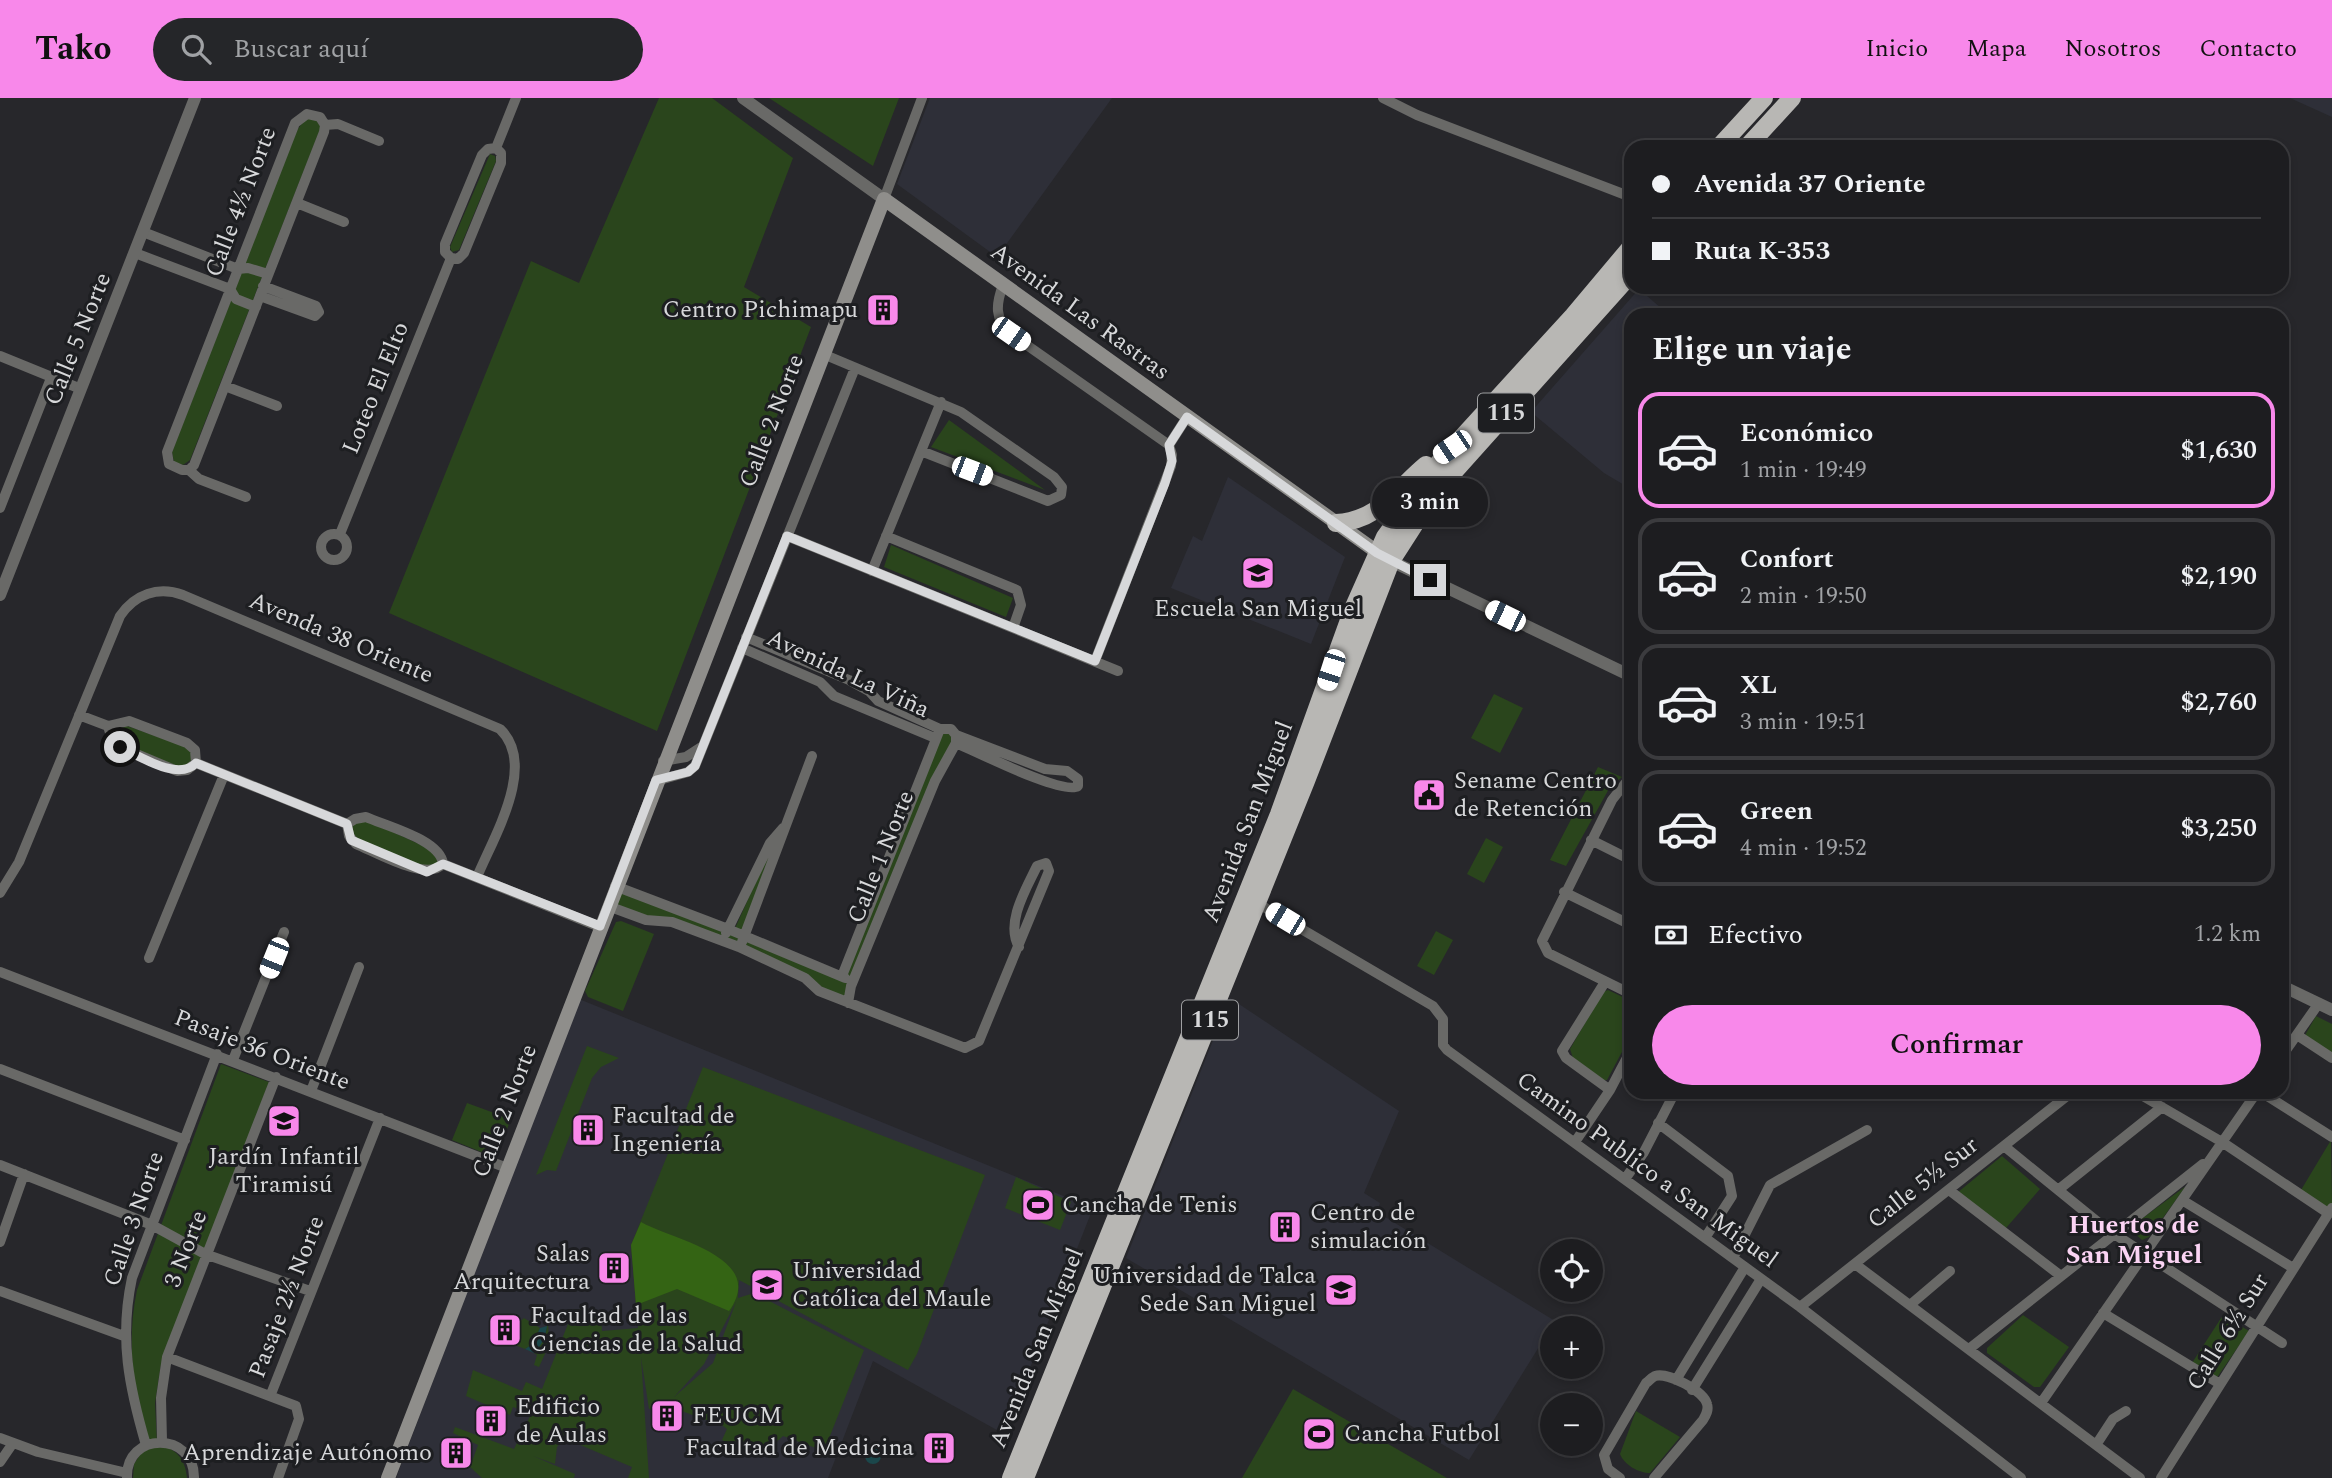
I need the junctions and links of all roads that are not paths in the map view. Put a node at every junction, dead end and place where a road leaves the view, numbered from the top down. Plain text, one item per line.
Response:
1 (195, 98) edge
2 (516, 98) edge
3 (743, 98) edge
4 (922, 98) edge
5 (1383, 98) edge
6 (1764, 98) edge
7 (1792, 98) edge
8 (325, 125) junction
9 (1725, 140) edge
10 (1753, 140) edge
11 (379, 141) dead end
12 (496, 148) junction
13 (1624, 194) edge
14 (884, 200) junction
15 (297, 203) junction
16 (344, 222) dead end
17 (143, 232) junction
18 (135, 253) junction
19 (1624, 255) edge
20 (451, 258) junction
21 (238, 269) junction
22 (268, 275) junction
23 (1624, 282) edge
24 (1003, 285) junction
25 (230, 289) junction
26 (260, 296) junction
27 (822, 354) junction
28 (0, 356) edge
29 (855, 368) junction
30 (51, 377) junction
31 (225, 386) junction
32 (80, 389) junction
33 (941, 402) junction
34 (277, 406) dead end
35 (1187, 417) junction
36 (1169, 445) junction
37 (1452, 447) junction
38 (921, 451) junction
39 (189, 470) junction
40 (246, 497) dead end
41 (0, 508) edge
42 (1336, 523) junction
43 (340, 534) dead end
44 (787, 536) junction
45 (886, 536) junction
46 (1384, 557) junction
47 (872, 570) junction
48 (0, 595) edge
49 (1013, 628) junction
50 (744, 643) junction
51 (1095, 661) junction
52 (1118, 671) dead end
53 (1624, 673) edge
54 (79, 715) junction
55 (108, 726) junction
56 (937, 736) junction
57 (955, 741) junction
58 (703, 746) junction
59 (812, 756) dead end
60 (663, 761) junction
61 (196, 763) junction
62 (224, 775) junction
63 (656, 780) junction
64 (1624, 793) edge
65 (347, 824) junction
66 (786, 827) junction
67 (1591, 840) junction
68 (1624, 856) edge
69 (443, 864) junction
70 (477, 877) junction
71 (615, 887) junction
72 (1564, 892) junction
73 (0, 893) edge
74 (1257, 902) junction
75 (608, 906) junction
76 (1624, 922) edge
77 (600, 926) junction
78 (728, 929) junction
79 (284, 932) dead end
80 (722, 942) junction
81 (742, 942) junction
82 (1019, 947) junction
83 (149, 958) dead end
84 (805, 962) junction
85 (359, 967) dead end
86 (0, 972) edge
87 (801, 975) junction
88 (842, 976) junction
89 (1605, 982) junction
90 (851, 986) junction
91 (2289, 989) edge
92 (1624, 992) edge
93 (848, 1003) junction
94 (2319, 1003) junction
95 (2332, 1010) edge
96 (2297, 1035) junction
97 (2289, 1046) edge
98 (218, 1054) junction
99 (2332, 1058) edge
100 (233, 1060) junction
101 (1624, 1063) edge
102 (0, 1069) edge
103 (276, 1077) junction
104 (1610, 1090) junction
105 (311, 1091) junction
106 (1671, 1099) edge
107 (2063, 1099) edge
108 (2148, 1099) edge
109 (2254, 1099) edge
110 (2270, 1099) edge
111 (2162, 1107) junction
112 (380, 1118) junction
113 (1658, 1123) junction
114 (1867, 1130) dead end
115 (2332, 1137) edge
116 (185, 1140) junction
117 (1575, 1142) junction
118 (2222, 1142) junction
119 (2004, 1146) junction
120 (2212, 1157) junction
121 (0, 1165) edge
122 (507, 1168) junction
123 (24, 1174) junction
124 (1625, 1179) junction
125 (1949, 1190) junction
126 (2058, 1190) junction
127 (2182, 1200) junction
128 (2330, 1211) edge
129 (152, 1225) junction
130 (2116, 1233) junction
131 (1704, 1238) junction
132 (0, 1242) edge
133 (205, 1254) junction
134 (2144, 1254) junction
135 (1733, 1258) junction
136 (1855, 1264) junction
137 (1745, 1267) junction
138 (2293, 1268) junction
139 (1950, 1271) dead end
140 (2061, 1276) junction
141 (1761, 1279) junction
142 (0, 1291) edge
143 (310, 1292) junction
144 (1910, 1305) junction
145 (1800, 1307) junction
146 (2103, 1313) junction
147 (2256, 1326) junction
148 (124, 1336) junction
149 (2282, 1343) dead end
150 (1969, 1349) junction
151 (167, 1357) junction
152 (1676, 1380) junction
153 (2220, 1384) junction
154 (1692, 1390) junction
155 (271, 1394) junction
156 (2041, 1403) junction
157 (2126, 1411) dead end
158 (0, 1438) edge
159 (162, 1441) junction
160 (13, 1443) junction
161 (146, 1445) junction
162 (2096, 1445) junction
163 (0, 1462) edge
164 (127, 1476) edge
165 (194, 1478) edge
166 (278, 1478) edge
167 (388, 1478) edge
168 (1011, 1478) edge
169 (1025, 1478) edge
170 (1620, 1478) edge
171 (1654, 1478) edge
172 (2021, 1478) edge
173 (2140, 1478) edge
174 (2161, 1478) edge

1 - 17 street, Calle 5 Norte
2 - 12 street, Loteo El Elto
3 - 14 street, Avenida Las Rastras
4 - 14 street, Calle 2 Norte
5 - 13 street
6 - 9 highway
7 - 10 highway
8 - 11 street
8 - 15 street, Calle 4½ Norte
8 - 21 street, Calle 4½ Norte
12 - 20 street, Loteo El Elto
12 - 20 street, Loteo El Elto
14 - 24 main road, Avenida Las Rastras
14 - 27 main road, Calle 2 Norte
15 - 16 street
15 - 22 street, Calle 4½ Norte
17 - 18 street, Calle 5 Norte
17 - 21 street
18 - 25 street
18 - 32 street, Calle 5 Norte
19 - 37 highway, Avenida San Miguel / 115
20 - 43 street, Loteo El Elto
21 - 22 street
21 - 25 street, Calle 4½ Norte
22 - 26 street, Calle 4½ Norte
23 - 46 highway, Avenida San Miguel / 115
24 - 35 main road, Avenida Las Rastras
24 - 36 street
25 - 26 street
25 - 39 street, Calle 4½ Norte
26 - 31 street, Calle 4½ Norte
27 - 29 street
27 - 60 main road, Calle 2 Norte
28 - 30 street
29 - 33 street
29 - 44 street
30 - 32 street
30 - 41 street
31 - 34 street
31 - 39 street, Calle 4½ Norte
32 - 48 street, Calle 5 Norte
33 - 38 street
33 - 38 street
35 - 36 street
35 - 42 main road, Avenida Las Rastras
36 - 51 street
37 - 42 highway
37 - 46 highway, Avenida San Miguel / 115
38 - 45 street
39 - 40 street
42 - 46 main road, Avenida Las Rastras
44 - 47 street
44 - 50 street
45 - 47 street
45 - 49 street
46 - 53 street
46 - 74 highway, Avenida San Miguel / 115
46 - 168 highway, Avenida San Miguel / 115
47 - 49 street
49 - 51 street
50 - 56 street, Avenida La Viña
50 - 56 street, Avenida La Viña
50 - 58 street
51 - 52 street
54 - 55 street
54 - 70 street, Avenda 38 Oriente
54 - 73 street
55 - 61 street
55 - 61 street
56 - 57 street
56 - 57 street
56 - 88 street, Calle 1 Norte
57 - 57 street, Avenida La Viña
57 - 90 street, Calle 1 Norte
58 - 60 street
58 - 63 street
59 - 66 street
60 - 63 main road, Calle 2 Norte
61 - 62 street
62 - 65 street
62 - 83 street
63 - 71 main road, Calle 2 Norte
64 - 67 street
65 - 69 street
65 - 69 street
66 - 78 street
66 - 81 street
67 - 68 street
67 - 72 street
69 - 70 street
70 - 77 street
71 - 75 main road, Calle 2 Norte
71 - 78 street
72 - 76 street
72 - 89 street
74 - 117 street, Camino Publico a San Miguel
74 - 169 highway, Avenida San Miguel / 115
75 - 77 main road, Calle 2 Norte
75 - 80 street
77 - 122 main road, Calle 2 Norte
78 - 80 street
78 - 81 street
79 - 100 street
80 - 81 street
81 - 84 street
81 - 87 street
82 - 82 street
82 - 93 street
84 - 87 street
84 - 88 street
85 - 105 street
86 - 98 street, Pasaje 36 Oriente
87 - 93 street
88 - 90 street
89 - 92 street
89 - 104 street
90 - 93 street, Calle 1 Norte
91 - 94 street
94 - 95 street
94 - 96 street
96 - 97 street
96 - 99 street
98 - 100 street, Pasaje 36 Oriente
98 - 116 street, Calle 3 Norte
100 - 103 street, Pasaje 36 Oriente
101 - 104 street
102 - 116 street
103 - 105 street, Pasaje 36 Oriente
103 - 133 street, 3 Norte
104 - 117 street
105 - 112 street, Pasaje 36 Oriente
106 - 113 street
107 - 119 street, Calle 5½ Sur
108 - 111 street
109 - 118 street
110 - 115 street
111 - 118 street
111 - 126 street
112 - 122 street, Pasaje 36 Oriente
112 - 143 street, Pasaje 2½ Norte
113 - 124 street
113 - 131 street
114 - 135 street
116 - 129 street, Calle 3 Norte
117 - 124 street, Camino Publico a San Miguel
118 - 120 street
118 - 128 street
119 - 125 street, Calle 5½ Sur
119 - 126 street
120 - 127 street
120 - 130 street
121 - 123 street
122 - 167 main road, Calle 2 Norte
123 - 129 street
123 - 132 street
124 - 131 street, Camino Publico a San Miguel
125 - 136 street, Calle 5½ Sur
125 - 140 street
126 - 130 street
127 - 134 street
127 - 138 street
128 - 138 street, Calle 6½ Sur
129 - 133 street
129 - 148 street, Calle 3 Norte
130 - 134 street
130 - 140 street
131 - 135 street, Camino Publico a San Miguel
133 - 143 street
133 - 151 street, 3 Norte
134 - 146 street
134 - 147 street
135 - 137 street, Camino Publico a San Miguel
136 - 144 street
136 - 145 street, Calle 5½ Sur
137 - 141 street, Camino Publico a San Miguel
137 - 152 street
138 - 147 street, Calle 6½ Sur
139 - 144 street
140 - 150 street
141 - 145 street, Camino Publico a San Miguel
141 - 154 street
142 - 148 street
143 - 155 street, Pasaje 2½ Norte
144 - 150 street
145 - 172 street, Camino Publico a San Miguel
146 - 153 street
146 - 156 street
147 - 149 street
147 - 153 street, Calle 6½ Sur
148 - 161 street, Calle 3 Norte
150 - 156 street
151 - 155 street
151 - 159 street, 3 Norte
152 - 154 street
152 - 170 street
153 - 174 street, Calle 6½ Sur
154 - 171 street
155 - 166 street, Pasaje 2½ Norte
156 - 162 street
157 - 162 street
158 - 160 street
159 - 161 street
159 - 165 street
160 - 163 street
160 - 164 street
161 - 164 street
162 - 173 street

